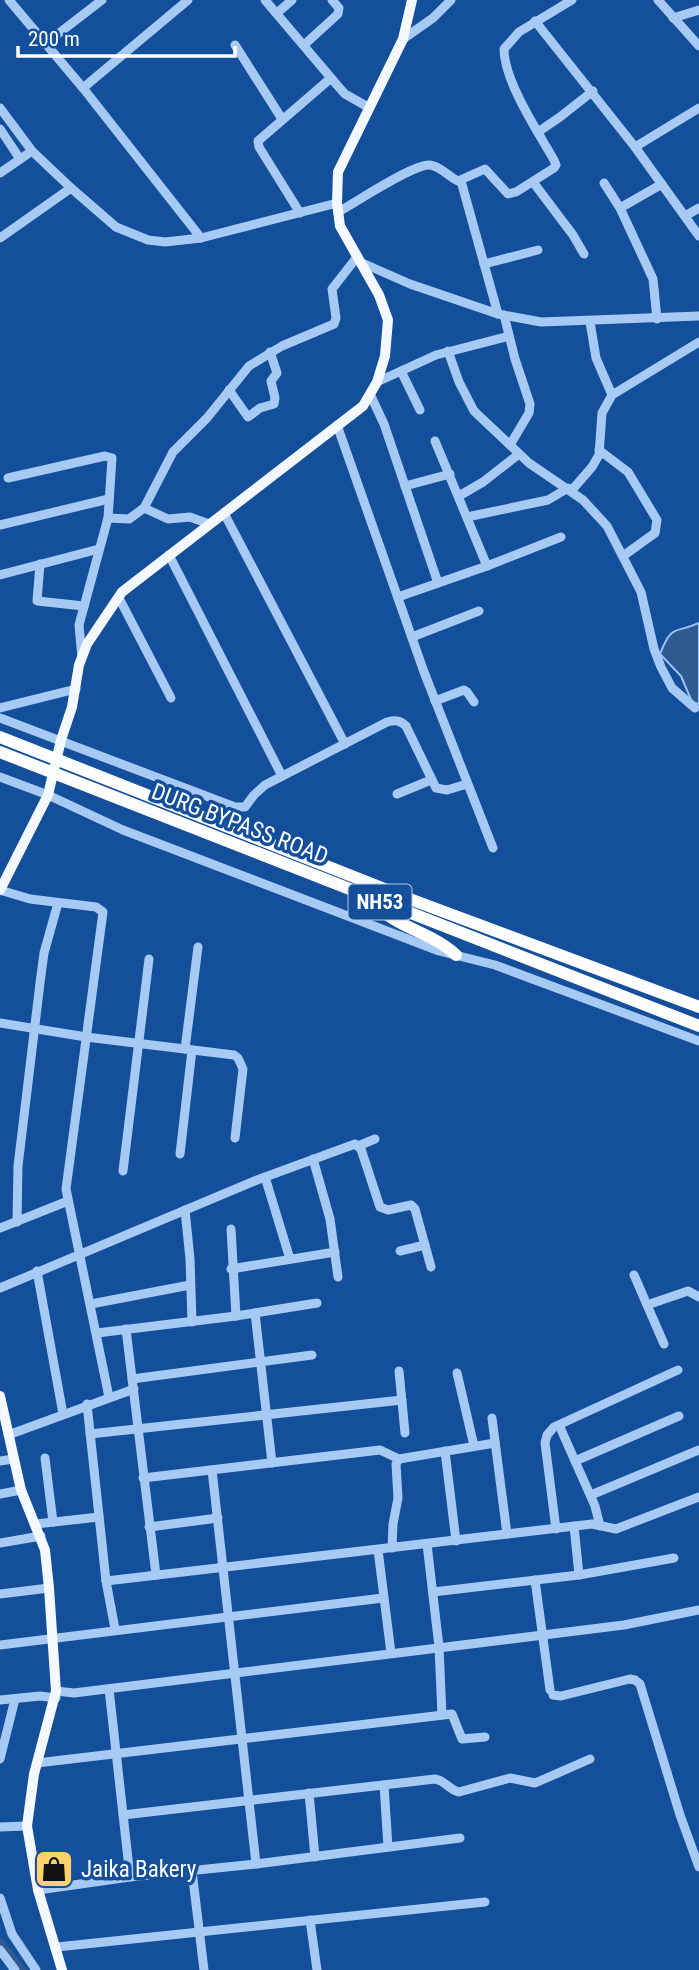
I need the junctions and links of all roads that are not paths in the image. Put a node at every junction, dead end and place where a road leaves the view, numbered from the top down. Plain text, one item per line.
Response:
1 (9, 0) edge
2 (102, 0) edge
3 (188, 0) edge
4 (265, 0) edge
5 (292, 0) edge
6 (332, 0) edge
7 (412, 0) edge
8 (451, 0) edge
9 (572, 0) edge
10 (658, 0) edge
11 (553, 5) edge
12 (699, 10) edge
13 (277, 13) junction
14 (673, 18) junction
15 (535, 21) junction
16 (403, 39) junction
17 (45, 44) junction
18 (235, 45) dead end
19 (304, 45) junction
20 (699, 46) edge
21 (331, 78) junction
22 (83, 88) junction
23 (593, 91) junction
24 (368, 107) junction
25 (0, 108) edge
26 (699, 108) edge
27 (282, 119) junction
28 (0, 129) edge
29 (538, 132) junction
30 (635, 147) junction
31 (32, 151) junction
32 (20, 159) junction
33 (0, 173) edge
34 (461, 181) junction
35 (533, 182) junction
36 (604, 183) dead end
37 (662, 184) junction
38 (71, 188) junction
39 (337, 208) junction
40 (620, 208) junction
41 (699, 208) edge
42 (300, 213) junction
43 (685, 216) junction
44 (699, 236) edge
45 (0, 238) edge
46 (201, 238) junction
47 (538, 250) dead end
48 (584, 254) dead end
49 (359, 260) junction
50 (484, 264) junction
51 (501, 315) junction
52 (657, 319) junction
53 (697, 319) edge
54 (590, 322) junction
55 (509, 336) junction
56 (699, 342) edge
57 (448, 351) junction
58 (271, 352) junction
59 (401, 370) junction
60 (377, 382) junction
61 (229, 390) junction
62 (370, 394) junction
63 (612, 395) junction
64 (421, 411) dead end
65 (337, 425) junction
66 (435, 441) dead end
67 (510, 445) junction
68 (599, 450) junction
69 (519, 454) junction
70 (450, 474) junction
71 (8, 478) dead end
72 (405, 486) junction
73 (570, 489) junction
74 (459, 496) junction
75 (110, 499) junction
76 (144, 508) junction
77 (224, 513) junction
78 (467, 517) junction
79 (108, 518) junction
80 (209, 524) junction
81 (0, 525) edge
82 (561, 537) dead end
83 (99, 549) junction
84 (169, 555) junction
85 (623, 556) junction
86 (40, 564) junction
87 (487, 566) junction
88 (0, 575) edge
89 (438, 583) junction
90 (398, 597) junction
91 (119, 598) junction
92 (84, 606) junction
93 (479, 611) dead end
94 (412, 637) junction
95 (82, 658) junction
96 (76, 689) junction
97 (171, 698) dead end
98 (435, 701) junction
99 (474, 702) dead end
100 (0, 708) edge
101 (695, 708) dead end
102 (0, 718) edge
103 (0, 737) edge
104 (61, 740) junction
105 (345, 744) junction
106 (0, 752) edge
107 (282, 776) junction
108 (0, 777) edge
109 (430, 780) junction
110 (467, 784) junction
111 (397, 794) dead end
112 (48, 795) junction
113 (492, 848) dead end
114 (0, 890) edge
115 (370, 898) junction
116 (58, 903) junction
117 (198, 947) dead end
118 (456, 955) junction
119 (149, 959) dead end
120 (699, 1007) edge
121 (0, 1023) edge
122 (699, 1026) edge
123 (35, 1029) junction
124 (86, 1037) junction
125 (699, 1041) edge
126 (140, 1044) junction
127 (189, 1050) junction
128 (234, 1138) dead end
129 (375, 1139) dead end
130 (359, 1146) junction
131 (180, 1154) dead end
132 (313, 1159) junction
133 (123, 1171) dead end
134 (265, 1177) junction
135 (68, 1201) junction
136 (185, 1210) junction
137 (17, 1222) junction
138 (0, 1228) edge
139 (230, 1229) dead end
140 (425, 1245) junction
141 (400, 1251) dead end
142 (335, 1252) junction
143 (81, 1254) junction
144 (290, 1259) junction
145 (431, 1267) dead end
146 (231, 1269) junction
147 (37, 1271) junction
148 (634, 1275) dead end
149 (338, 1277) dead end
150 (190, 1285) junction
151 (0, 1287) edge
152 (699, 1297) edge
153 (317, 1303) dead end
154 (91, 1304) junction
155 (647, 1305) junction
156 (254, 1313) junction
157 (236, 1316) junction
158 (192, 1322) junction
159 (126, 1329) junction
160 (97, 1333) junction
161 (664, 1344) dead end
162 (312, 1355) dead end
163 (260, 1362) junction
164 (678, 1370) dead end
165 (399, 1371) dead end
166 (457, 1373) dead end
167 (133, 1384) junction
168 (110, 1396) junction
169 (402, 1400) junction
170 (1, 1403) edge
171 (87, 1404) junction
172 (63, 1414) junction
173 (266, 1415) junction
174 (678, 1416) dead end
175 (492, 1418) dead end
176 (559, 1425) junction
177 (138, 1429) junction
178 (405, 1433) dead end
179 (90, 1434) junction
180 (8, 1435) junction
181 (495, 1443) junction
182 (474, 1446) junction
183 (699, 1450) edge
184 (445, 1451) junction
185 (45, 1458) dead end
186 (13, 1459) junction
187 (399, 1459) junction
188 (0, 1461) edge
189 (575, 1461) junction
190 (272, 1463) junction
191 (212, 1470) junction
192 (143, 1478) junction
193 (21, 1490) junction
194 (0, 1494) edge
195 (591, 1495) junction
196 (699, 1497) edge
197 (99, 1517) junction
198 (218, 1518) junction
199 (53, 1522) junction
200 (36, 1524) junction
201 (574, 1526) junction
202 (600, 1526) junction
203 (149, 1527) junction
204 (556, 1529) junction
205 (508, 1534) junction
206 (41, 1536) junction
207 (456, 1541) junction
208 (0, 1543) edge
209 (428, 1544) junction
210 (392, 1548) junction
211 (378, 1550) junction
212 (674, 1558) dead end
213 (225, 1568) junction
214 (579, 1575) junction
215 (156, 1576) junction
216 (535, 1580) junction
217 (106, 1581) junction
218 (49, 1588) junction
219 (432, 1592) junction
220 (0, 1594) edge
221 (383, 1598) junction
222 (699, 1610) edge
223 (230, 1617) junction
224 (115, 1629) junction
225 (542, 1634) junction
226 (54, 1640) junction
227 (0, 1644) edge
228 (439, 1647) junction
229 (391, 1653) junction
230 (235, 1673) junction
231 (109, 1689) junction
232 (56, 1694) junction
233 (15, 1699) junction
234 (0, 1700) edge
235 (442, 1715) junction
236 (3, 1731) edge
237 (242, 1737) junction
238 (485, 1737) dead end
239 (2, 1743) edge
240 (116, 1753) junction
241 (0, 1759) edge
242 (590, 1759) dead end
243 (37, 1763) junction
244 (384, 1785) junction
245 (309, 1794) junction
246 (249, 1801) junction
247 (123, 1815) junction
248 (27, 1826) junction
249 (0, 1827) edge
250 (460, 1838) dead end
251 (388, 1847) junction
252 (314, 1857) junction
253 (256, 1864) junction
254 (699, 1867) edge
255 (192, 1871) junction
256 (130, 1877) junction
257 (38, 1890) junction
258 (0, 1898) edge
259 (485, 1902) dead end
260 (310, 1920) junction
261 (200, 1932) junction
262 (57, 1947) junction
263 (0, 1950) edge
264 (15, 1970) edge
265 (36, 1970) edge
266 (62, 1970) edge
267 (204, 1970) edge
268 (317, 1970) edge

1 - 17 street
2 - 17 street
3 - 22 street
4 - 13 street
5 - 13 street
6 - 19 street
7 - 16 main road
8 - 16 street
9 - 11 street
10 - 14 street
11 - 15 street
12 - 14 street
13 - 19 street
14 - 20 street
15 - 23 street
15 - 29 street
16 - 24 main road
17 - 22 street
18 - 27 street
19 - 21 street
21 - 24 street
21 - 27 street
22 - 46 street
23 - 29 street
23 - 30 street
24 - 39 main road
25 - 31 street
26 - 30 street
27 - 42 street
28 - 32 street
29 - 35 street
30 - 37 street
31 - 32 street
31 - 38 street
32 - 33 street
34 - 35 street
34 - 39 street
34 - 50 street
35 - 48 street
36 - 40 street
37 - 40 street
37 - 43 street
38 - 45 street
38 - 46 street
39 - 42 street
39 - 49 main road
40 - 52 street
41 - 43 street
42 - 46 street
43 - 44 street
47 - 50 street
49 - 51 street
49 - 58 street
49 - 60 main road
50 - 51 street
51 - 54 street
51 - 55 street
52 - 53 street
52 - 54 street
54 - 63 street
55 - 57 street
55 - 67 street
56 - 63 street
57 - 59 street
57 - 67 street
58 - 61 street
58 - 61 street
59 - 60 street
59 - 64 street
60 - 62 main road
61 - 76 street
62 - 65 main road
62 - 72 street
63 - 68 street
65 - 77 main road
65 - 90 street
66 - 70 street
67 - 69 street
68 - 73 street
68 - 85 street
69 - 73 street
69 - 74 street
70 - 72 street
70 - 74 street
71 - 75 street
72 - 89 street
73 - 78 street
73 - 85 street
74 - 78 street
75 - 79 street
75 - 81 street
76 - 79 street
76 - 80 street
77 - 80 main road
77 - 105 street
78 - 87 street
79 - 83 street
80 - 84 main road
82 - 87 street
83 - 86 street
83 - 92 street
84 - 91 main road
84 - 107 street
85 - 101 street
86 - 88 street
86 - 92 street
87 - 89 street
89 - 90 street
90 - 94 street
91 - 95 main road
91 - 97 street
92 - 95 street
93 - 94 street
94 - 98 street
95 - 96 main road
96 - 100 street
96 - 104 main road
98 - 99 street
98 - 110 street
102 - 104 street
103 - 120 highway, DURG BYPASS ROAD / NH53
104 - 107 street
104 - 112 main road
105 - 107 street
105 - 109 street
106 - 115 highway, DURG BYPASS ROAD / NH53
108 - 112 street
109 - 110 street
109 - 111 street
110 - 113 street
112 - 114 main road
112 - 118 street
114 - 116 street
115 - 118 highway
115 - 122 highway, DURG BYPASS ROAD / NH53
116 - 123 street
116 - 124 street
117 - 127 street
118 - 125 street
119 - 126 street
121 - 123 street
123 - 124 street
123 - 137 street
124 - 126 street
124 - 135 street
126 - 127 street
126 - 133 street
127 - 128 street
127 - 131 street
129 - 130 street
130 - 132 street
130 - 140 street
132 - 134 street
132 - 142 street
134 - 136 street
134 - 144 street
135 - 137 street
135 - 143 street
136 - 143 street
136 - 150 street
137 - 138 street
139 - 146 street
140 - 141 street
140 - 145 street
142 - 144 street
142 - 149 street
143 - 147 street
143 - 154 street
144 - 146 street
146 - 157 street
147 - 151 street
147 - 172 street
148 - 155 street
150 - 154 street
150 - 158 street
152 - 155 street
153 - 156 street
154 - 160 street
155 - 161 street
156 - 157 street
156 - 163 street
157 - 158 street
158 - 159 street
159 - 160 street
159 - 167 street
160 - 168 street
162 - 163 street
163 - 167 street
163 - 173 street
164 - 176 street
165 - 169 street
166 - 182 street
167 - 168 street
167 - 177 street
168 - 171 street
169 - 173 street
169 - 178 street
170 - 180 main road
171 - 172 street
171 - 179 street
172 - 180 street
173 - 177 street
173 - 190 street
174 - 189 street
175 - 181 street
176 - 189 street
176 - 204 street
177 - 179 street
177 - 192 street
179 - 197 street
180 - 186 main road
181 - 182 street
181 - 205 street
182 - 184 street
183 - 195 street
184 - 187 street
184 - 207 street
185 - 199 street
186 - 188 street
186 - 193 main road
187 - 190 street
187 - 210 street
189 - 195 street
190 - 191 street
191 - 192 street
191 - 198 street
192 - 203 street
193 - 194 street
193 - 200 main road
195 - 202 street
196 - 202 street
197 - 199 street
197 - 217 street
198 - 203 street
198 - 213 street
199 - 200 street
200 - 206 main road
201 - 202 street
201 - 204 street
201 - 214 street
203 - 215 street
204 - 205 street
205 - 207 street
206 - 208 street
206 - 218 main road
207 - 209 street
209 - 210 street
209 - 219 street
210 - 211 street
211 - 213 street
211 - 221 street
212 - 214 street
213 - 215 street
213 - 223 street
214 - 216 street
215 - 217 street
216 - 219 street
216 - 225 street
217 - 224 street
218 - 220 street
218 - 226 main road
219 - 228 street
221 - 223 street
221 - 229 street
222 - 225 street
223 - 224 street
223 - 230 street
224 - 226 street
225 - 228 street
225 - 254 street
226 - 227 street
226 - 232 main road
228 - 229 street
228 - 235 street
229 - 230 street
230 - 231 street
230 - 237 street
231 - 232 street
231 - 240 street
232 - 233 street
232 - 243 main road
233 - 234 street
233 - 236 street
235 - 237 street
235 - 238 street
236 - 239 street
237 - 240 street
237 - 246 street
239 - 241 street
240 - 243 street
240 - 247 street
242 - 244 street
243 - 248 main road
244 - 245 street
244 - 251 street
245 - 246 street
245 - 252 street
246 - 247 street
246 - 253 street
247 - 256 street
248 - 249 street
248 - 257 main road
250 - 251 street
251 - 252 street
252 - 253 street
253 - 255 street
255 - 256 street
255 - 261 street
256 - 257 street
257 - 262 main road
258 - 265 street
259 - 260 street
260 - 261 street
260 - 268 street
261 - 262 street
261 - 267 street
262 - 266 main road
263 - 264 street

